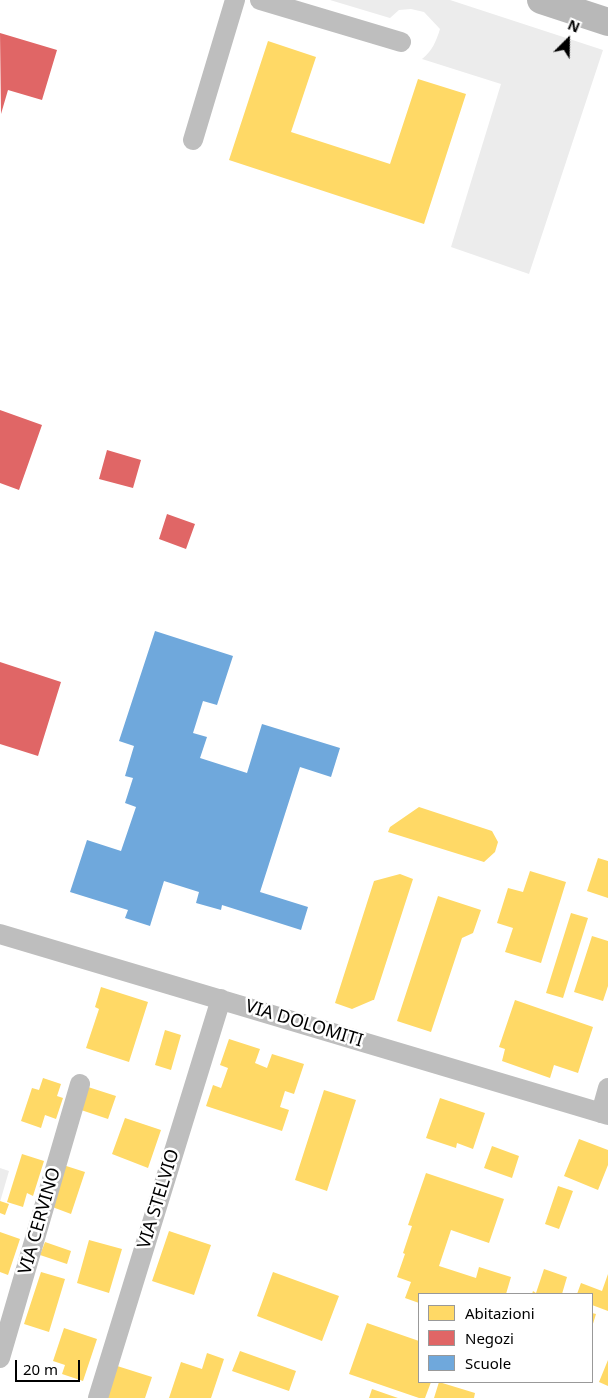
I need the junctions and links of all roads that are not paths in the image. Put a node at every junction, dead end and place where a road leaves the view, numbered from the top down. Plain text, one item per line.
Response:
1 (235, 0) edge
2 (260, 0) edge
3 (541, 0) edge
4 (608, 22) edge
5 (401, 42) dead end
6 (193, 140) dead end
7 (0, 934) edge
8 (221, 999) junction
9 (80, 1084) dead end
10 (608, 1088) edge
11 (604, 1114) edge
12 (0, 1358) edge
13 (98, 1398) edge

1 - 6 street
2 - 5 street
3 - 4 main road
7 - 8 street, VIA DOLOMITI
8 - 11 street, VIA DOLOMITI
8 - 13 street, VIA STELVIO
9 - 12 street, VIA CERVINO
10 - 11 street

